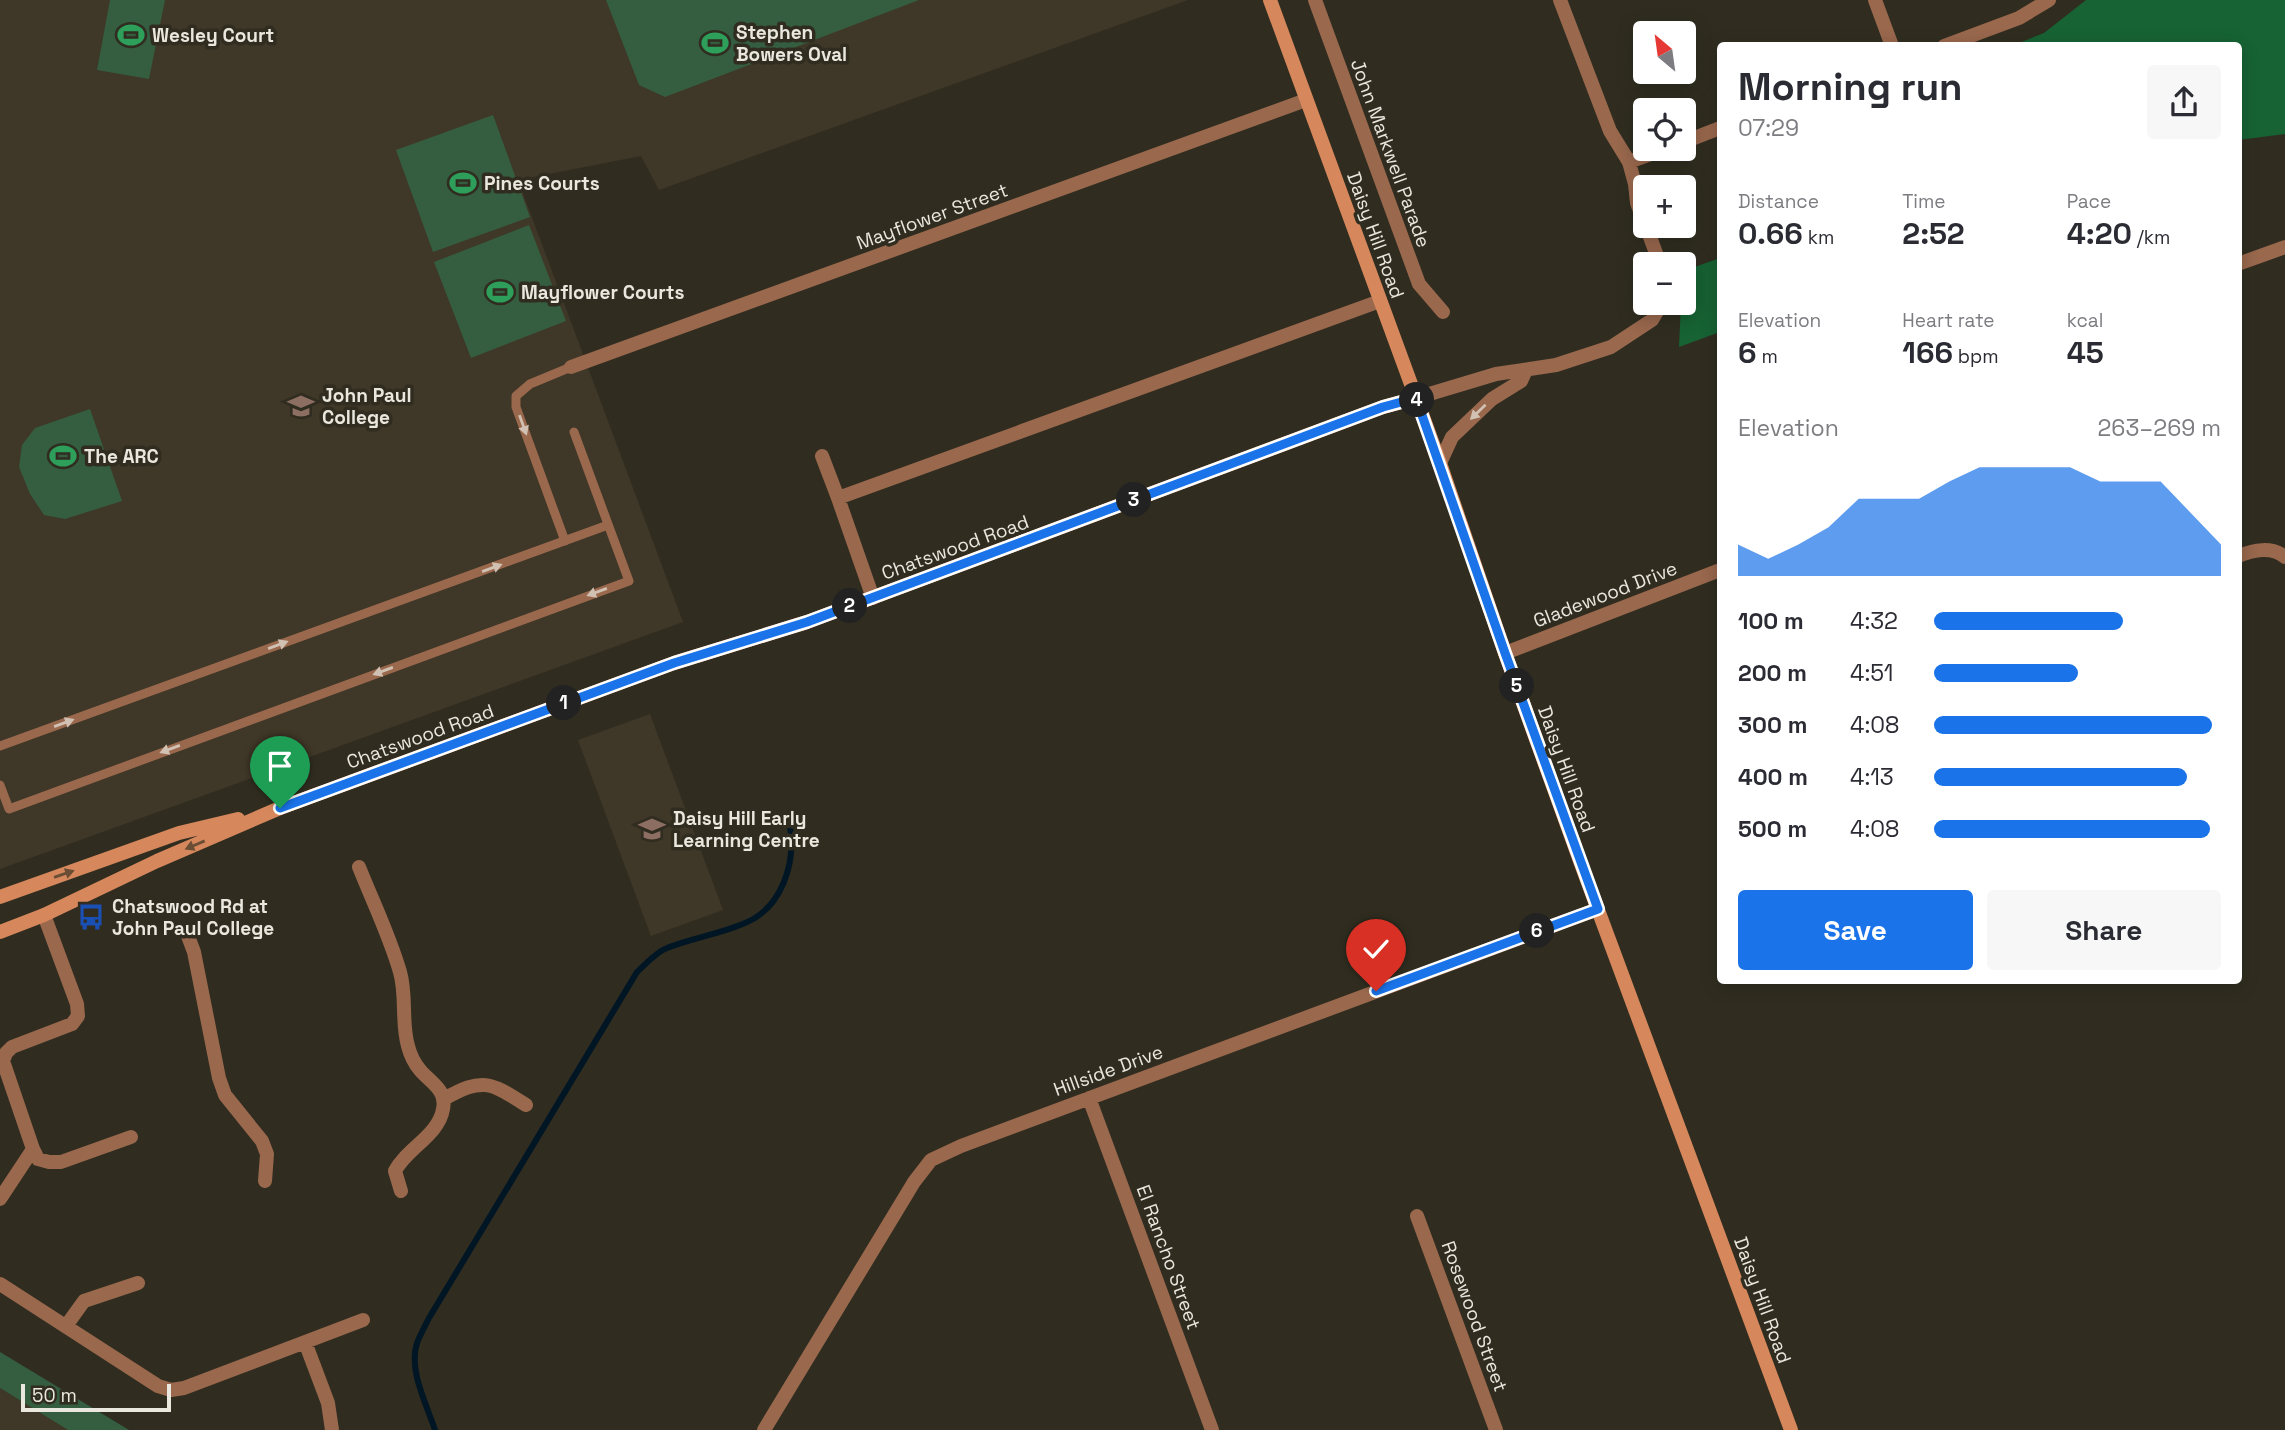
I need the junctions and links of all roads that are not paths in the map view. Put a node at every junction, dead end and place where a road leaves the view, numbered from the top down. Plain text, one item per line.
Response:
1 (1270, 0) edge
2 (1315, 0) edge
3 (1560, 0) edge
4 (1875, 0) edge
5 (2049, 0) edge
6 (1891, 42) edge
7 (1955, 42) edge
8 (1306, 100) junction
9 (1717, 129) edge
10 (1696, 137) edge
11 (1633, 161) edge
12 (1629, 162) junction
13 (1633, 177) edge
14 (2285, 247) edge
15 (2242, 263) edge
16 (1380, 301) junction
17 (1443, 312) dead end
18 (1655, 315) edge
19 (570, 368) joint
20 (1525, 370) junction
21 (1416, 398) junction
22 (574, 432) dead end
23 (822, 456) dead end
24 (1440, 463) junction
25 (838, 498) junction
26 (608, 525) junction
27 (565, 541) junction
28 (2242, 555) edge
29 (2285, 557) edge
30 (1717, 571) edge
31 (873, 598) junction
32 (1505, 653) junction
33 (0, 746) edge
34 (0, 785) edge
35 (280, 808) junction
36 (359, 867) dead end
37 (0, 897) edge
38 (1598, 909) junction
39 (44, 915) junction
40 (0, 932) edge
41 (188, 936) dead end
42 (1089, 1098) junction
43 (444, 1099) junction
44 (526, 1105) dead end
45 (131, 1137) dead end
46 (33, 1149) junction
47 (265, 1181) dead end
48 (401, 1191) dead end
49 (0, 1199) edge
50 (1417, 1216) dead end
51 (0, 1283) edge
52 (138, 1283) dead end
53 (363, 1320) dead end
54 (66, 1326) junction
55 (305, 1342) junction
56 (332, 1430) edge
57 (764, 1430) edge
58 (1212, 1430) edge
59 (1496, 1430) edge
60 (1791, 1430) edge

1 - 8 main road, Daisy Hill Road
2 - 17 street, John Markwell Parade
3 - 12 street
4 - 6 street
5 - 7 street
8 - 16 main road, Daisy Hill Road
8 - 19 street, Mayflower Street
9 - 10 street
11 - 12 street
12 - 13 street
14 - 15 street
16 - 21 main road, Daisy Hill Road
16 - 25 street
18 - 20 street, Chatswood Road
19 -> 27 lane
20 - 21 street, Chatswood Road
20 -> 24 street
21 - 24 main road, Daisy Hill Road
21 - 31 main road, Chatswood Road
22 - 26 lane
23 - 25 street
24 - 32 main road, Daisy Hill Road
25 - 31 street
26 - 27 lane
26 -> 34 lane
33 -> 27 lane
28 - 29 street
30 - 32 street, Gladewood Drive
31 - 35 main road, Chatswood Road
32 - 38 main road, Daisy Hill Road
37 -> 35 main road, Chatswood Road
35 -> 39 main road, Chatswood Road
36 - 43 street
38 - 42 street, Hillside Drive
38 - 60 main road, Daisy Hill Road
39 - 40 main road, Chatswood Road
39 - 46 street
41 - 47 street
42 - 57 street, Hillside Drive
42 - 58 street, El Rancho Street
43 - 44 street
43 - 48 street
45 - 46 street
46 - 49 street
50 - 59 street, Rosewood Street
51 - 54 street
52 - 54 street
53 - 55 street
54 - 55 street
55 - 56 street

